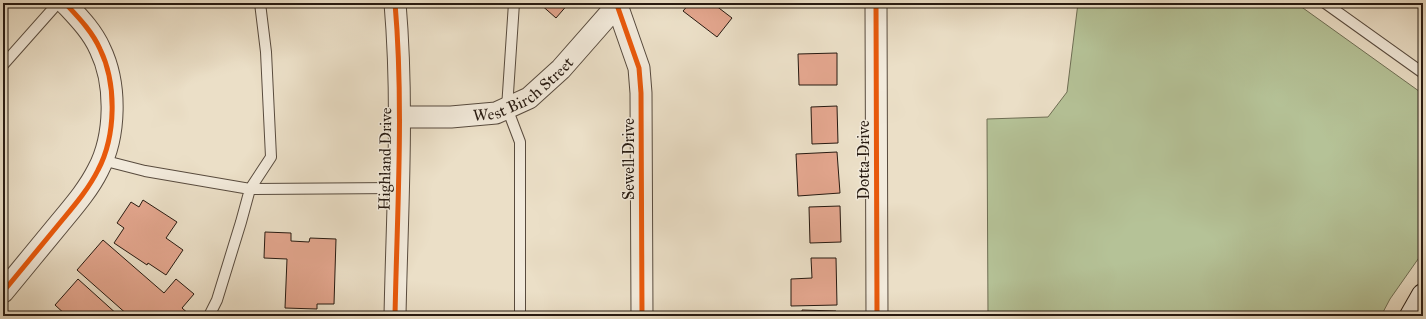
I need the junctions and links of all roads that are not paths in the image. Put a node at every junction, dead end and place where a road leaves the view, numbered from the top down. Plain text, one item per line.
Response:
1 (58, 3) edge
2 (65, 3) edge
3 (260, 3) edge
4 (395, 3) edge
5 (514, 3) edge
6 (876, 3) edge
7 (1325, 3) edge
8 (618, 4) edge
9 (3, 65) edge
10 (1423, 73) edge
11 (507, 108) junction
12 (399, 117) junction
13 (102, 160) junction
14 (397, 188) junction
15 (250, 189) junction
16 (3, 292) edge
17 (1423, 295) edge
18 (209, 316) edge
19 (395, 316) edge
20 (520, 316) edge
21 (642, 316) edge
22 (876, 316) edge
23 (1411, 316) edge

1 - 9 lane
2 - 13 street
3 - 15 lane
4 - 12 street, Highland Drive
5 - 11 lane
6 - 22 street, Dotta Drive
7 - 10 lane
8 - 11 street, West Birch Street
8 - 21 street, Sewell Drive
11 - 12 street, West Birch Street
11 - 20 lane
12 - 14 street, Highland Drive
13 - 15 lane
13 - 16 street
14 - 15 lane
14 - 19 street, Highland Drive
15 - 18 lane
17 - 23 street

